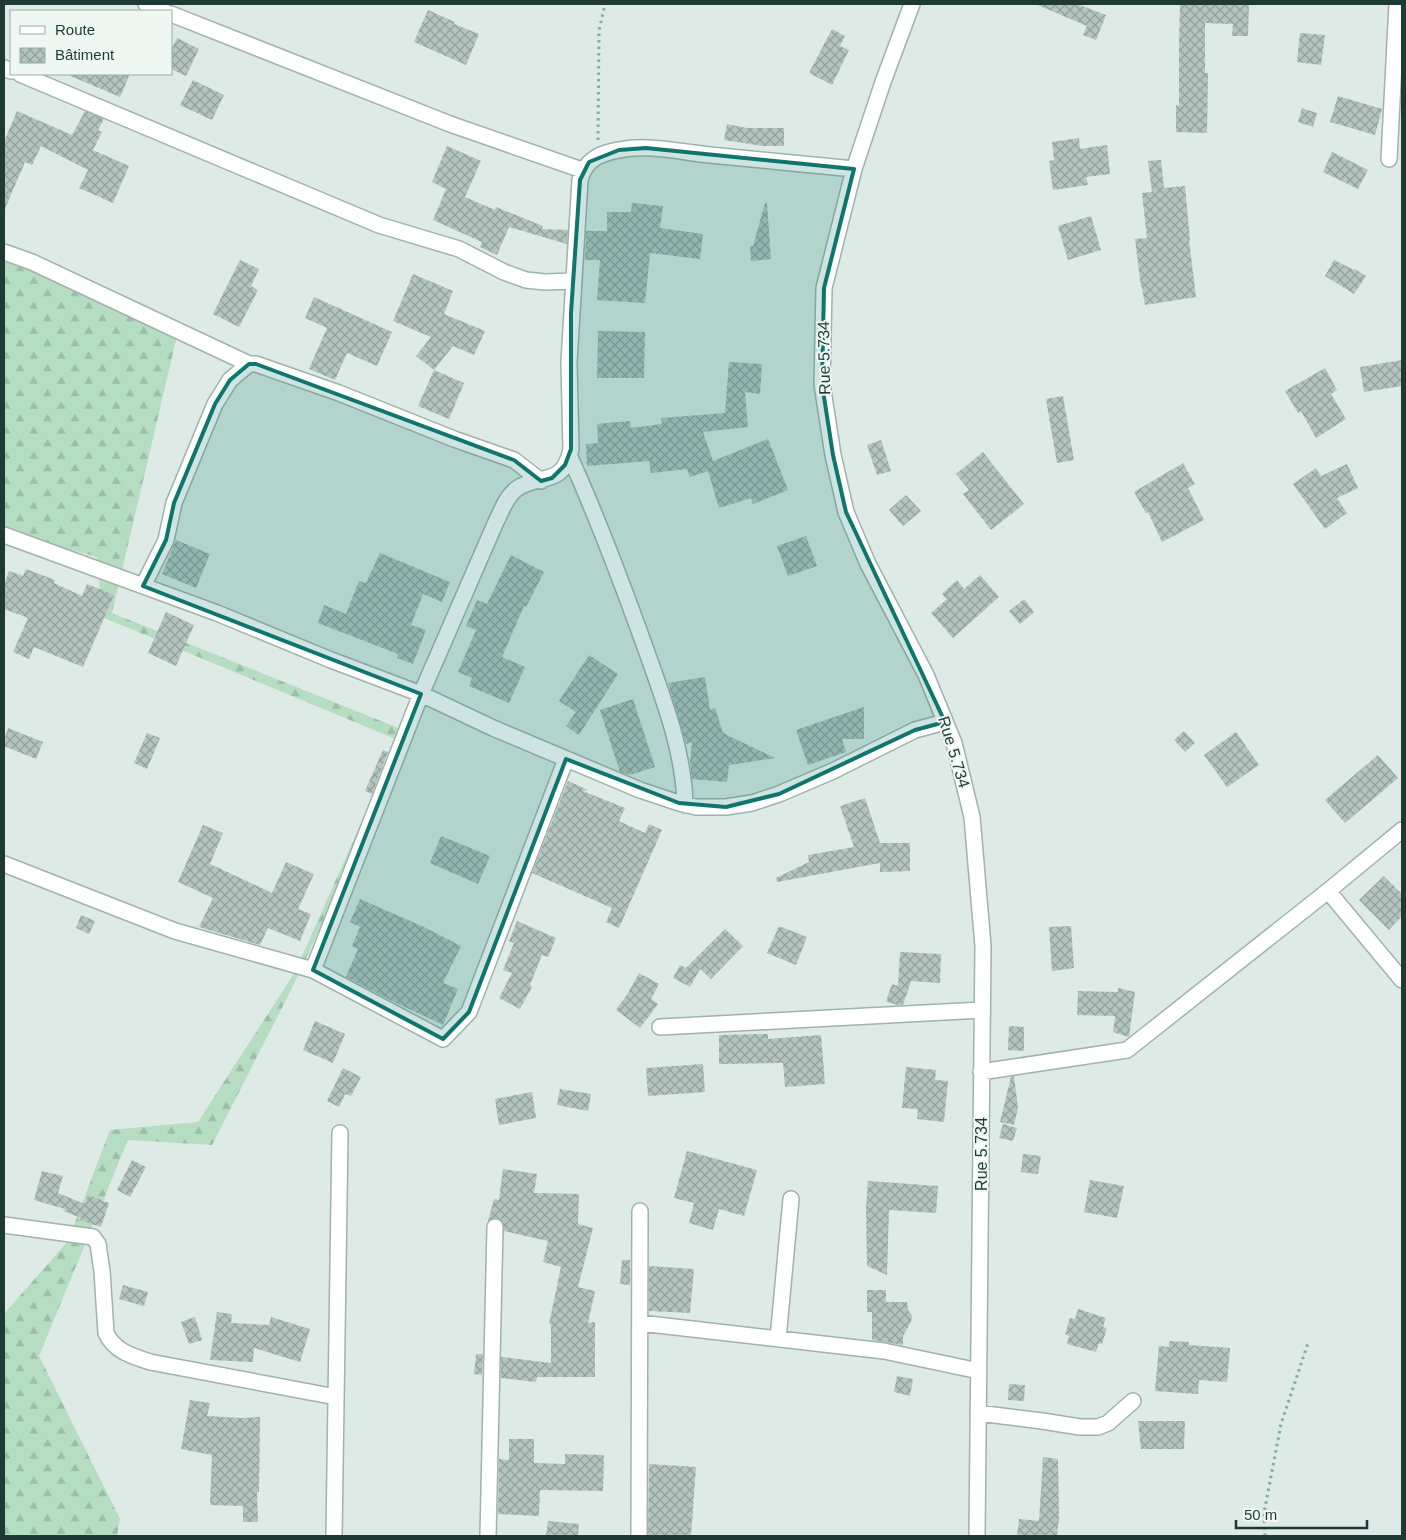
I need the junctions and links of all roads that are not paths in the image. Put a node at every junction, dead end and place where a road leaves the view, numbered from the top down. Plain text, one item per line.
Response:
1 (146, 4) edge
2 (912, 4) edge
3 (1396, 4) edge
4 (161, 10) edge
5 (172, 14) edge
6 (22, 75) edge
7 (1389, 159) dead end
8 (854, 169) junction
9 (582, 170) junction
10 (4, 252) edge
11 (574, 281) junction
12 (249, 364) junction
13 (570, 457) junction
14 (541, 481) junction
15 (5, 540) edge
16 (143, 586) junction
17 (421, 694) junction
18 (946, 722) junction
19 (566, 759) junction
20 (685, 805) junction
21 (1402, 830) edge
22 (4, 864) edge
23 (1328, 891) junction
24 (313, 970) junction
25 (1402, 980) edge
26 (982, 1010) junction
27 (660, 1027) dead end
28 (981, 1072) junction
29 (340, 1133) dead end
30 (791, 1199) dead end
31 (640, 1211) dead end
32 (4, 1225) edge
33 (495, 1227) dead end
34 (640, 1323) junction
35 (778, 1338) junction
36 (979, 1371) junction
37 (336, 1396) junction
38 (1133, 1401) dead end
39 (978, 1413) junction
40 (334, 1536) edge
41 (488, 1536) edge
42 (639, 1536) edge
43 (977, 1536) edge

1 - 4 street
2 - 8 street, Rue 5.734
3 - 7 street
5 - 9 street
6 - 11 street
8 - 9 street
8 - 18 street, Rue 5.734
9 - 11 street
10 - 12 street
11 - 13 street
12 - 14 street
12 - 16 street
13 - 14 street
13 - 20 street
14 - 17 street
15 - 16 street
16 - 17 street
17 - 19 street
17 - 24 street
18 - 20 street
18 - 26 street, Rue 5.734
19 - 20 street
19 - 24 street
21 - 23 street
22 - 24 street
23 - 25 street
23 - 28 street
26 - 27 street
26 - 28 street, Rue 5.734
28 - 36 street, Rue 5.734
29 - 37 street
30 - 35 street
31 - 34 street
32 - 37 street
33 - 41 street
34 - 35 street
34 - 42 street
35 - 36 street
36 - 39 street, Rue 5.734
37 - 40 street
38 - 39 street
39 - 43 street, Rue 5.734

